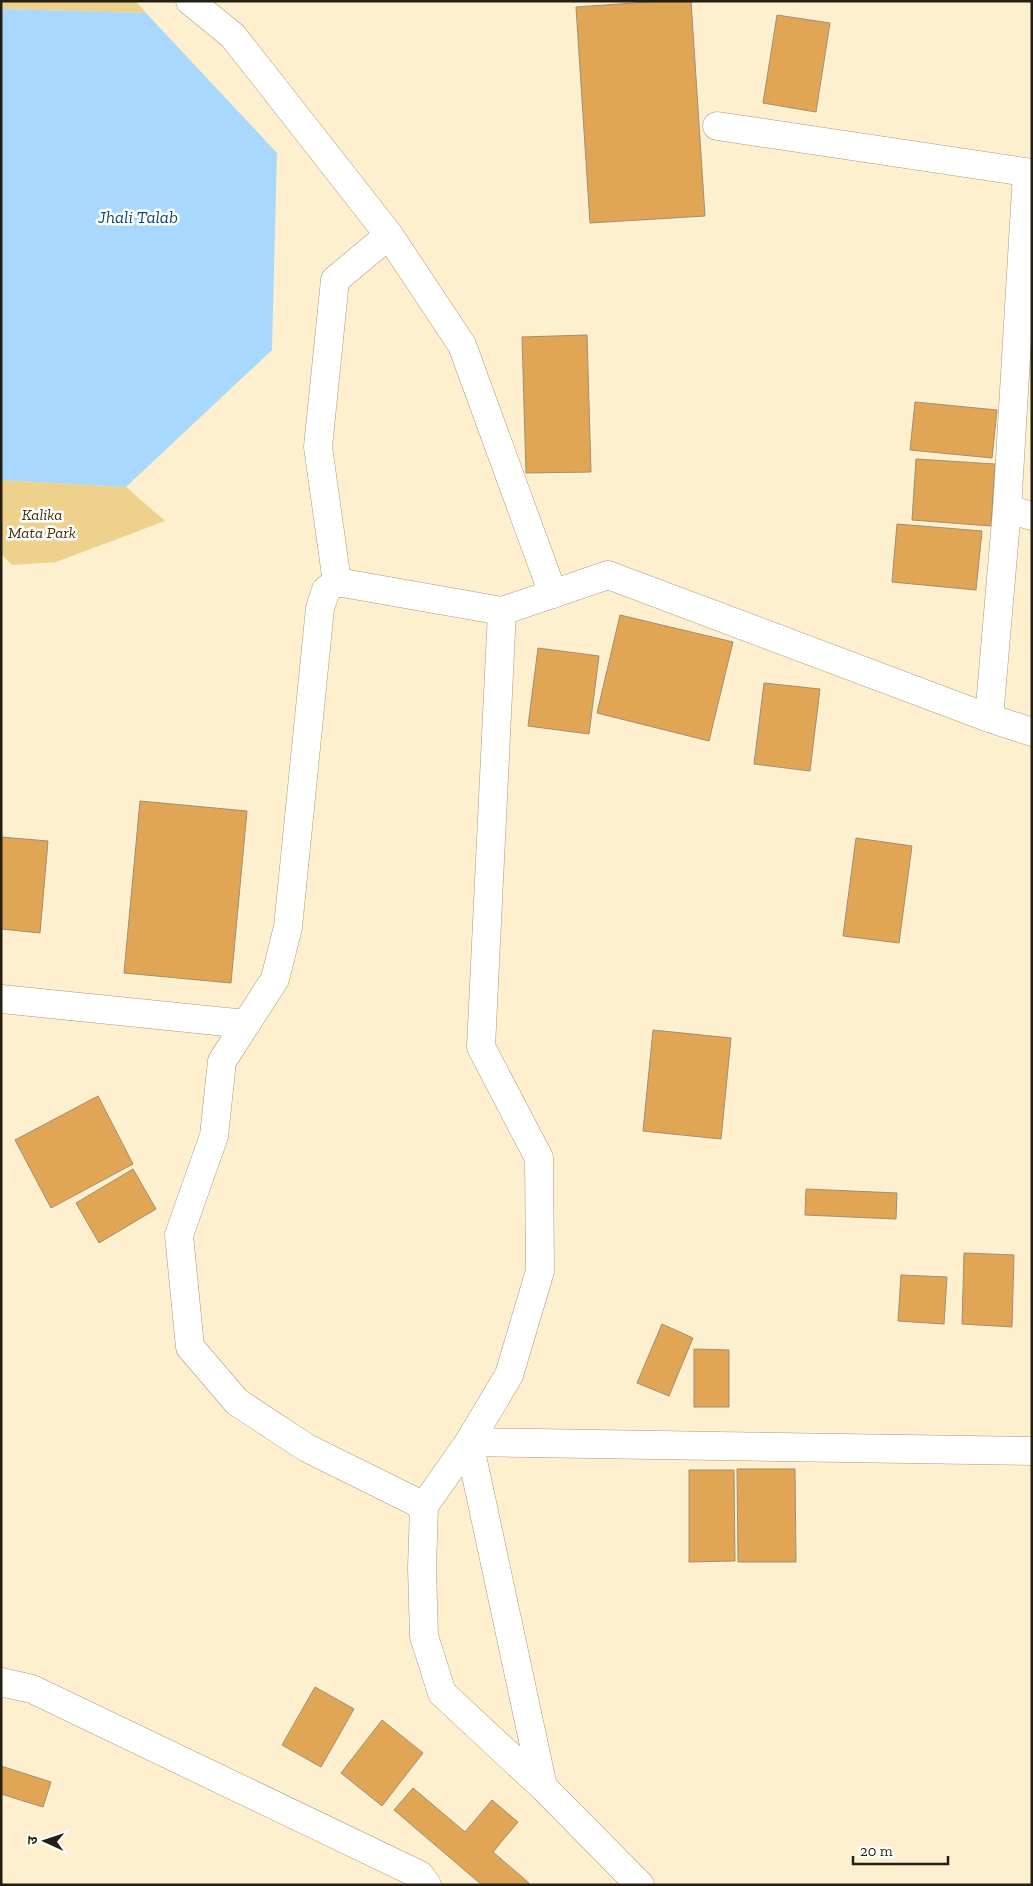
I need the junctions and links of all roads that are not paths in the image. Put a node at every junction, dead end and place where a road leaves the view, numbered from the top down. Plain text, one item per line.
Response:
1 (190, 1) edge
2 (717, 126) dead end
3 (1029, 173) edge
4 (389, 235) junction
5 (1020, 513) edge
6 (337, 582) junction
7 (553, 594) junction
8 (502, 611) junction
9 (989, 718) junction
10 (1032, 732) edge
11 (1, 999) edge
12 (246, 1024) junction
13 (469, 1442) junction
14 (1032, 1451) edge
15 (424, 1506) junction
16 (1, 1682) edge
17 (543, 1787) junction
18 (427, 1885) edge
19 (640, 1885) edge

1 - 4 street
2 - 3 street
3 - 5 street
4 - 6 street
4 - 7 street
5 - 9 street
6 - 8 street
6 - 12 street
7 - 8 street
7 - 9 street
8 - 13 street
9 - 10 street
11 - 12 street
12 - 15 street
13 - 14 street
13 - 15 street
13 - 17 street
15 - 17 street
16 - 18 street
17 - 19 street

